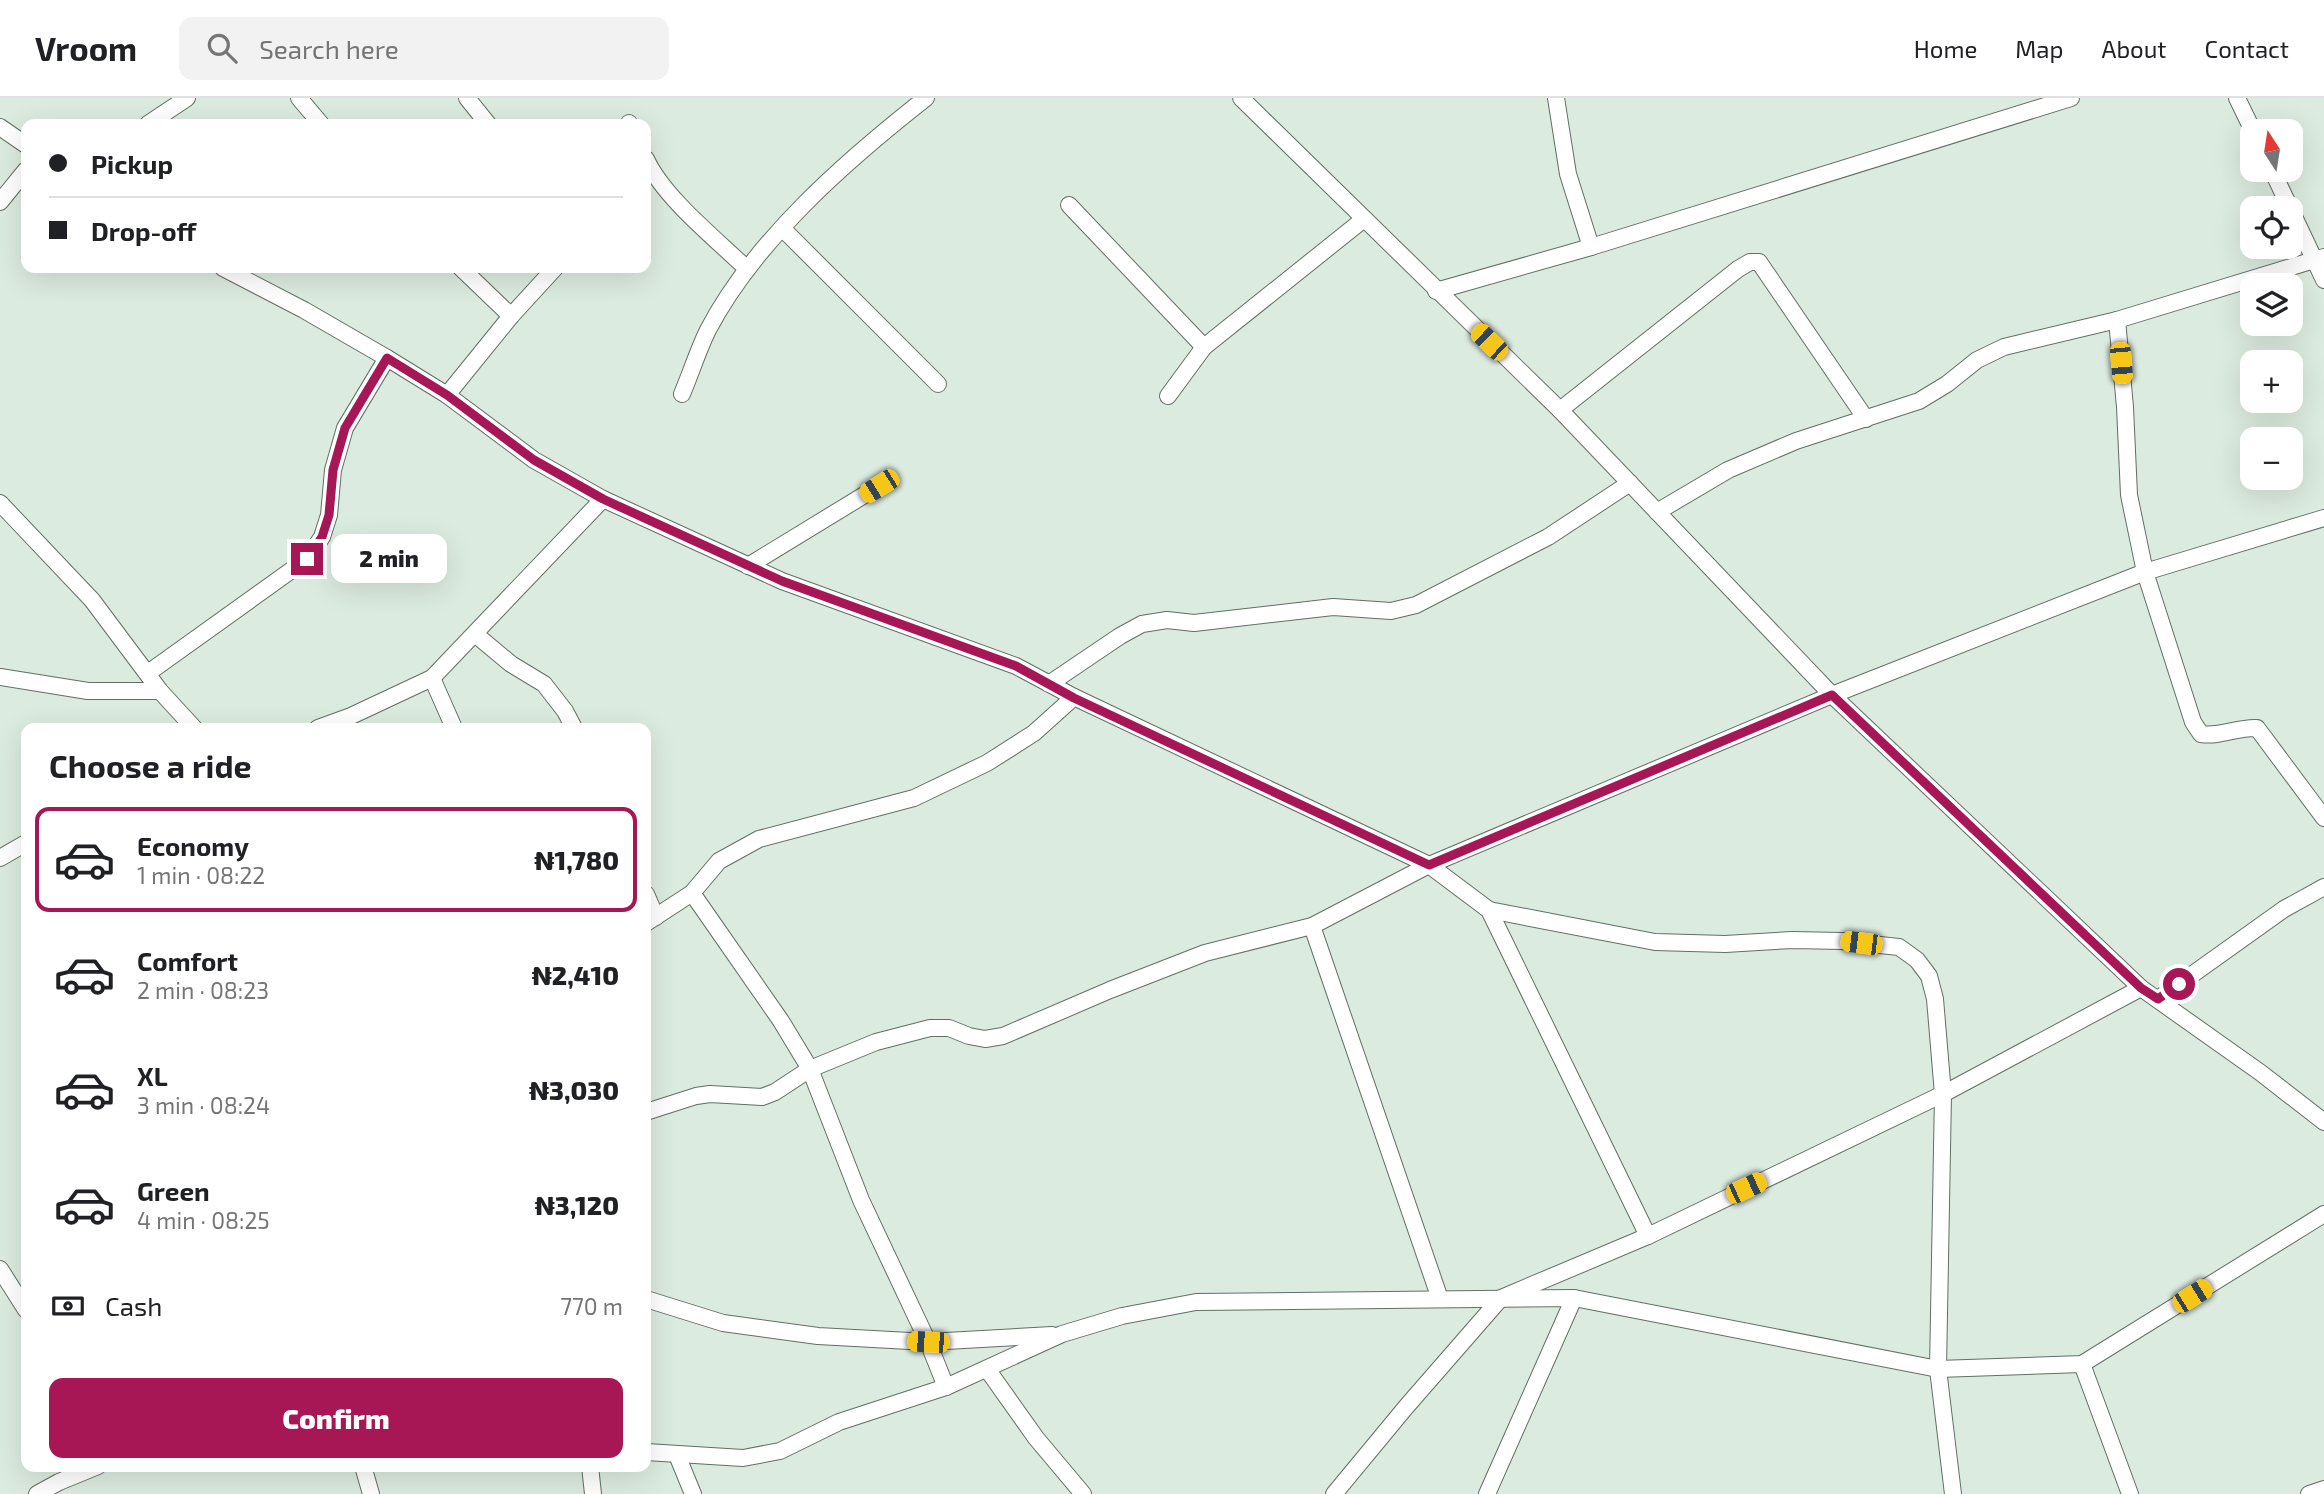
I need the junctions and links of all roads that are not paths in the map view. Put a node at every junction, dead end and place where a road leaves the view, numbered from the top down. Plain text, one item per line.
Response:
1 (187, 98) edge
2 (299, 98) edge
3 (467, 98) edge
4 (926, 98) edge
5 (1241, 98) edge
6 (1556, 98) edge
7 (2071, 98) edge
8 (2237, 98) edge
9 (316, 118) edge
10 (156, 119) edge
11 (484, 119) edge
12 (2247, 119) edge
13 (0, 127) edge
14 (21, 142) edge
15 (651, 171) edge
16 (21, 176) edge
17 (2279, 182) edge
18 (0, 202) edge
19 (1069, 205) dead end
20 (1364, 219) junction
21 (782, 228) junction
22 (1591, 247) junction
23 (2320, 258) edge
24 (747, 269) junction
25 (233, 273) edge
26 (466, 273) edge
27 (550, 273) edge
28 (2324, 280) edge
29 (1436, 291) junction
30 (511, 316) junction
31 (2117, 320) junction
32 (1204, 347) junction
33 (387, 358) junction
34 (938, 384) dead end
35 (682, 394) dead end
36 (447, 395) junction
37 (1167, 396) dead end
38 (1560, 410) junction
39 (1866, 419) junction
40 (1630, 483) junction
41 (879, 486) dead end
42 (603, 499) junction
43 (0, 503) edge
44 (1657, 512) junction
45 (2324, 518) edge
46 (748, 566) junction
47 (2146, 572) junction
48 (475, 634) junction
49 (148, 673) junction
50 (0, 677) edge
51 (432, 678) junction
52 (1049, 684) junction
53 (160, 691) junction
54 (1832, 695) junction
55 (1074, 698) junction
56 (189, 723) edge
57 (332, 723) edge
58 (452, 723) edge
59 (571, 723) edge
60 (2324, 818) edge
61 (21, 846) edge
62 (0, 858) edge
63 (1429, 865) junction
64 (2324, 887) edge
65 (692, 893) junction
66 (1489, 910) junction
67 (651, 920) edge
68 (1312, 926) junction
69 (2141, 988) junction
70 (2158, 999) junction
71 (810, 1069) junction
72 (1943, 1094) junction
73 (651, 1110) edge
74 (2324, 1122) edge
75 (2324, 1214) edge
76 (1648, 1236) junction
77 (0, 1269) edge
78 (1502, 1298) junction
79 (1574, 1298) junction
80 (1440, 1299) junction
81 (651, 1301) edge
82 (21, 1302) edge
83 (1062, 1334) junction
84 (928, 1342) junction
85 (2082, 1364) junction
86 (987, 1368) junction
87 (1938, 1369) junction
88 (946, 1387) junction
89 (651, 1452) edge
90 (677, 1455) junction
91 (83, 1472) edge
92 (365, 1472) edge
93 (591, 1472) edge
94 (2324, 1489) edge
95 (37, 1494) edge
96 (371, 1494) edge
97 (593, 1494) edge
98 (693, 1494) edge
99 (1083, 1494) edge
100 (1334, 1494) edge
101 (1487, 1494) edge
102 (1953, 1494) edge
103 (2130, 1494) edge
104 (2309, 1494) edge

1 - 10 street
2 - 9 street
3 - 11 street
4 - 21 street
5 - 20 street
6 - 22 street
7 - 22 street
8 - 12 street
13 - 14 street
15 - 24 street
16 - 18 street
17 - 23 street
19 - 32 street
20 - 29 street
20 - 32 street
21 - 24 street
21 - 34 street
22 - 29 street
23 - 28 street
23 - 31 street
24 - 35 street
25 - 33 street
26 - 30 street
27 - 30 street
29 - 38 street
30 - 36 street
31 - 39 street
31 - 47 street
32 - 37 street
33 - 36 street
33 - 49 street
36 - 42 street
38 - 39 street
38 - 40 street
39 - 44 street
40 - 44 street
40 - 52 street
41 - 46 street
42 - 46 street
42 - 48 street
43 - 49 street
44 - 54 street
45 - 47 street
46 - 52 street
47 - 54 street
47 - 60 street
48 - 51 street
48 - 59 street
49 - 53 street
50 - 53 street
51 - 57 street
51 - 58 street
52 - 55 street
53 - 56 street
54 - 63 street
54 - 69 street
55 - 63 street
55 - 65 street
61 - 62 street
63 - 66 street
63 - 68 street
64 - 70 street
65 - 67 street
65 - 71 street
66 - 72 street
66 - 76 street
68 - 71 street
68 - 80 street
69 - 70 street
69 - 72 street
70 - 74 street
71 - 73 street
71 - 84 street
72 - 76 street
72 - 87 street
75 - 85 street
76 - 78 street
77 - 82 street
78 - 79 street
78 - 80 street
78 - 100 street
79 - 87 street
79 - 101 street
80 - 83 street
81 - 84 street
83 - 84 street
83 - 86 street
84 - 88 street
85 - 87 street
85 - 103 street
86 - 88 street
86 - 99 street
87 - 102 street
88 - 90 street
89 - 90 street
90 - 98 street
91 - 95 street
92 - 96 street
93 - 97 street
94 - 104 street

